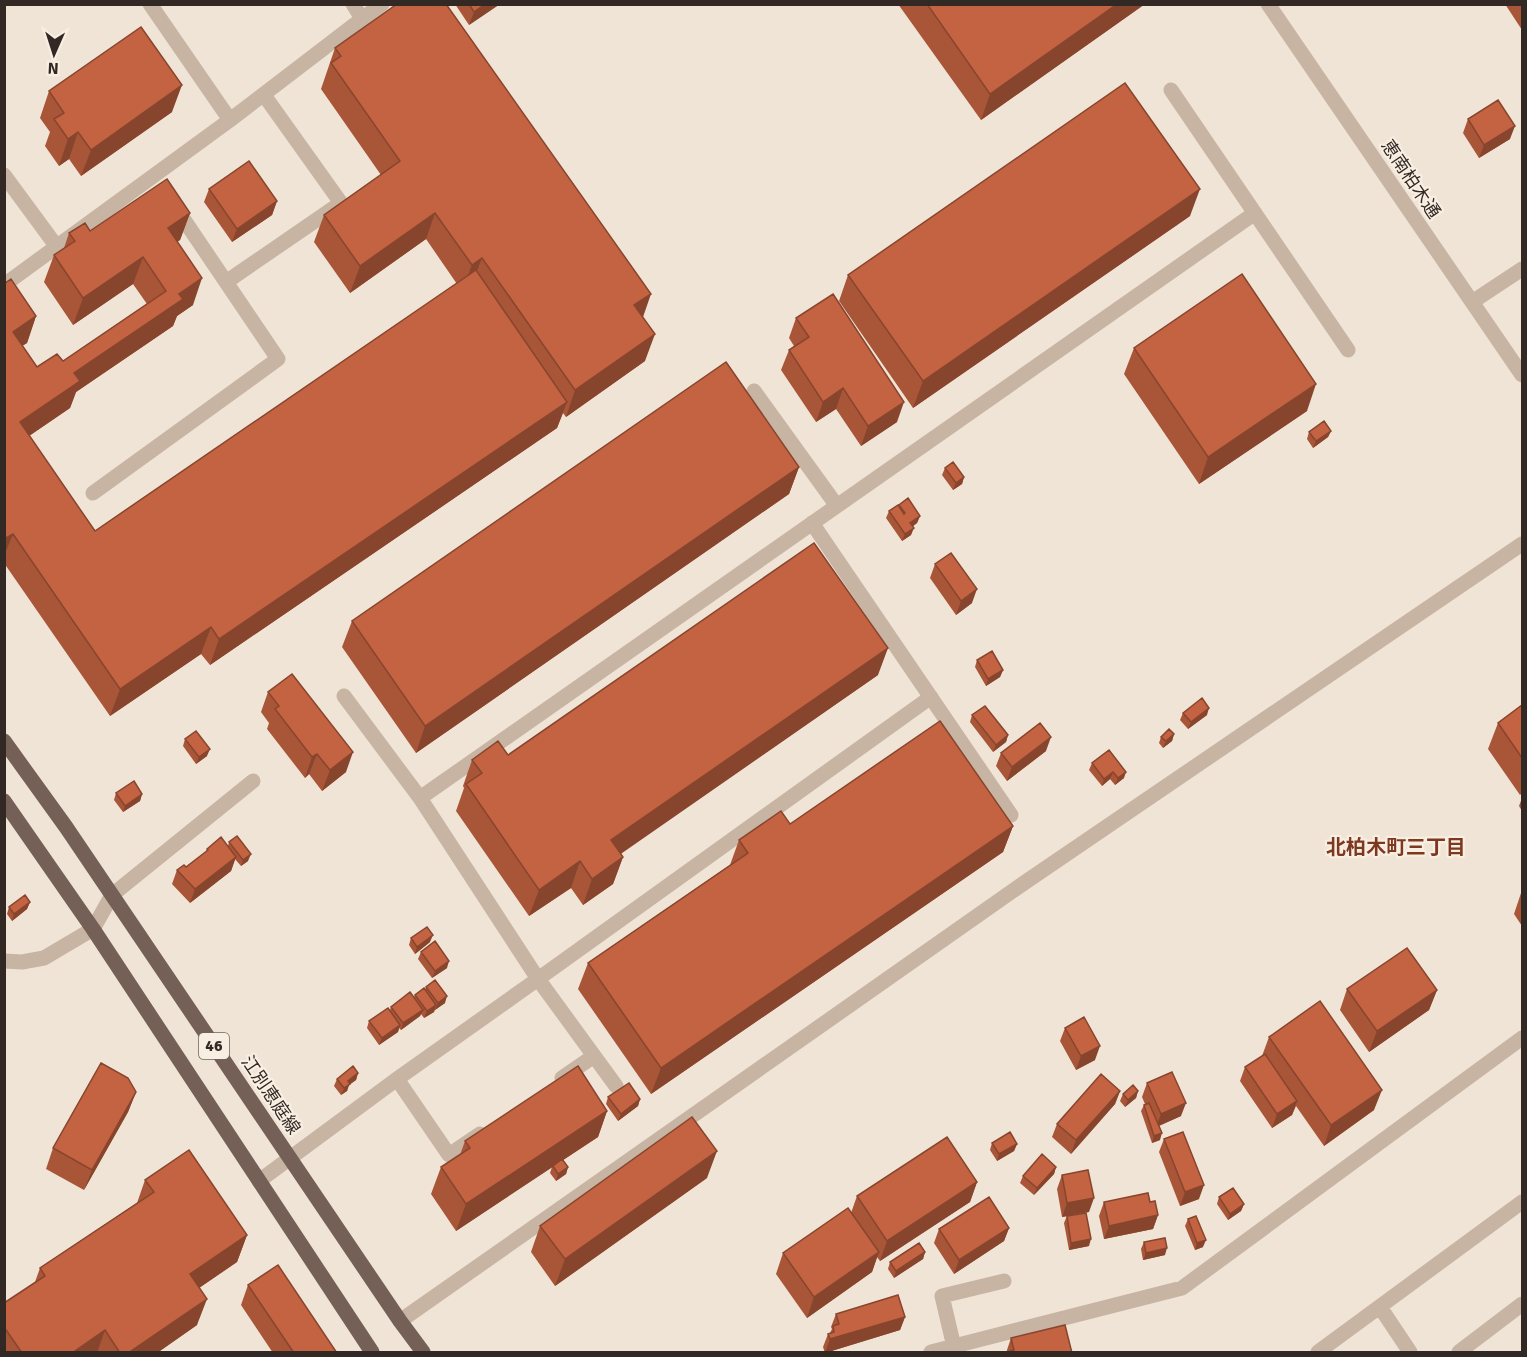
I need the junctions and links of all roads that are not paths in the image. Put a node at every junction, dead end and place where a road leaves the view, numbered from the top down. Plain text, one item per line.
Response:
1 (150, 4) edge
2 (353, 4) edge
3 (382, 4) edge
4 (1268, 4) edge
5 (362, 19) junction
6 (1171, 90) dead end
7 (264, 95) junction
8 (230, 120) junction
9 (4, 175) edge
10 (160, 185) junction
11 (1255, 213) junction
12 (57, 247) junction
13 (1522, 269) edge
14 (226, 282) junction
15 (4, 285) edge
16 (1473, 302) junction
17 (1348, 350) dead end
18 (1522, 375) edge
19 (754, 390) dead end
20 (93, 493) dead end
21 (837, 506) junction
22 (812, 524) junction
23 (1522, 544) edge
24 (344, 696) dead end
25 (931, 697) junction
26 (4, 741) edge
27 (253, 781) dead end
28 (420, 798) junction
29 (4, 801) edge
30 (1011, 815) dead end
31 (112, 895) junction
32 (93, 928) junction
33 (4, 961) edge
34 (538, 979) junction
35 (1522, 1038) edge
36 (594, 1056) junction
37 (397, 1079) junction
38 (616, 1086) dead end
39 (546, 1089) edge
40 (488, 1129) edge
41 (290, 1158) junction
42 (259, 1181) junction
43 (1522, 1202) edge
44 (1004, 1281) dead end
45 (1522, 1304) edge
46 (1380, 1307) junction
47 (400, 1322) junction
48 (954, 1347) junction
49 (372, 1353) edge
50 (423, 1353) edge
51 (931, 1353) edge
52 (1318, 1353) edge
53 (1410, 1353) edge
54 (1459, 1353) edge

1 - 8 street
2 - 5 street
3 - 5 street
4 - 16 street, 恵南柏木通
5 - 7 street
6 - 11 street
7 - 8 street
7 - 14 street
8 - 10 street
9 - 12 street
10 - 12 street
10 - 14 street
11 - 17 street
11 - 21 street
12 - 15 street
13 - 16 street
14 - 20 street
16 - 18 street, 恵南柏木通
19 - 21 street
21 - 22 street
22 - 25 street
22 - 28 street
23 - 47 street
24 - 28 street
25 - 30 street
25 - 34 street
26 - 31 main road, 江別恵庭線 / 46
27 - 31 street
28 - 34 street
29 - 32 main road, 46
31 - 32 street
31 - 41 main road, 江別恵庭線 / 46
32 - 33 street
32 - 42 main road, 46
34 - 36 street
34 - 37 street
35 - 48 street
36 - 38 street
36 - 39 street
37 - 40 street
37 - 41 street
41 - 42 street
41 - 47 main road, 江別恵庭線 / 46
42 - 49 main road, 46
43 - 46 street
44 - 48 street
45 - 54 street
46 - 52 street
46 - 53 street
47 - 50 main road, 江別恵庭線 / 46
48 - 51 street

